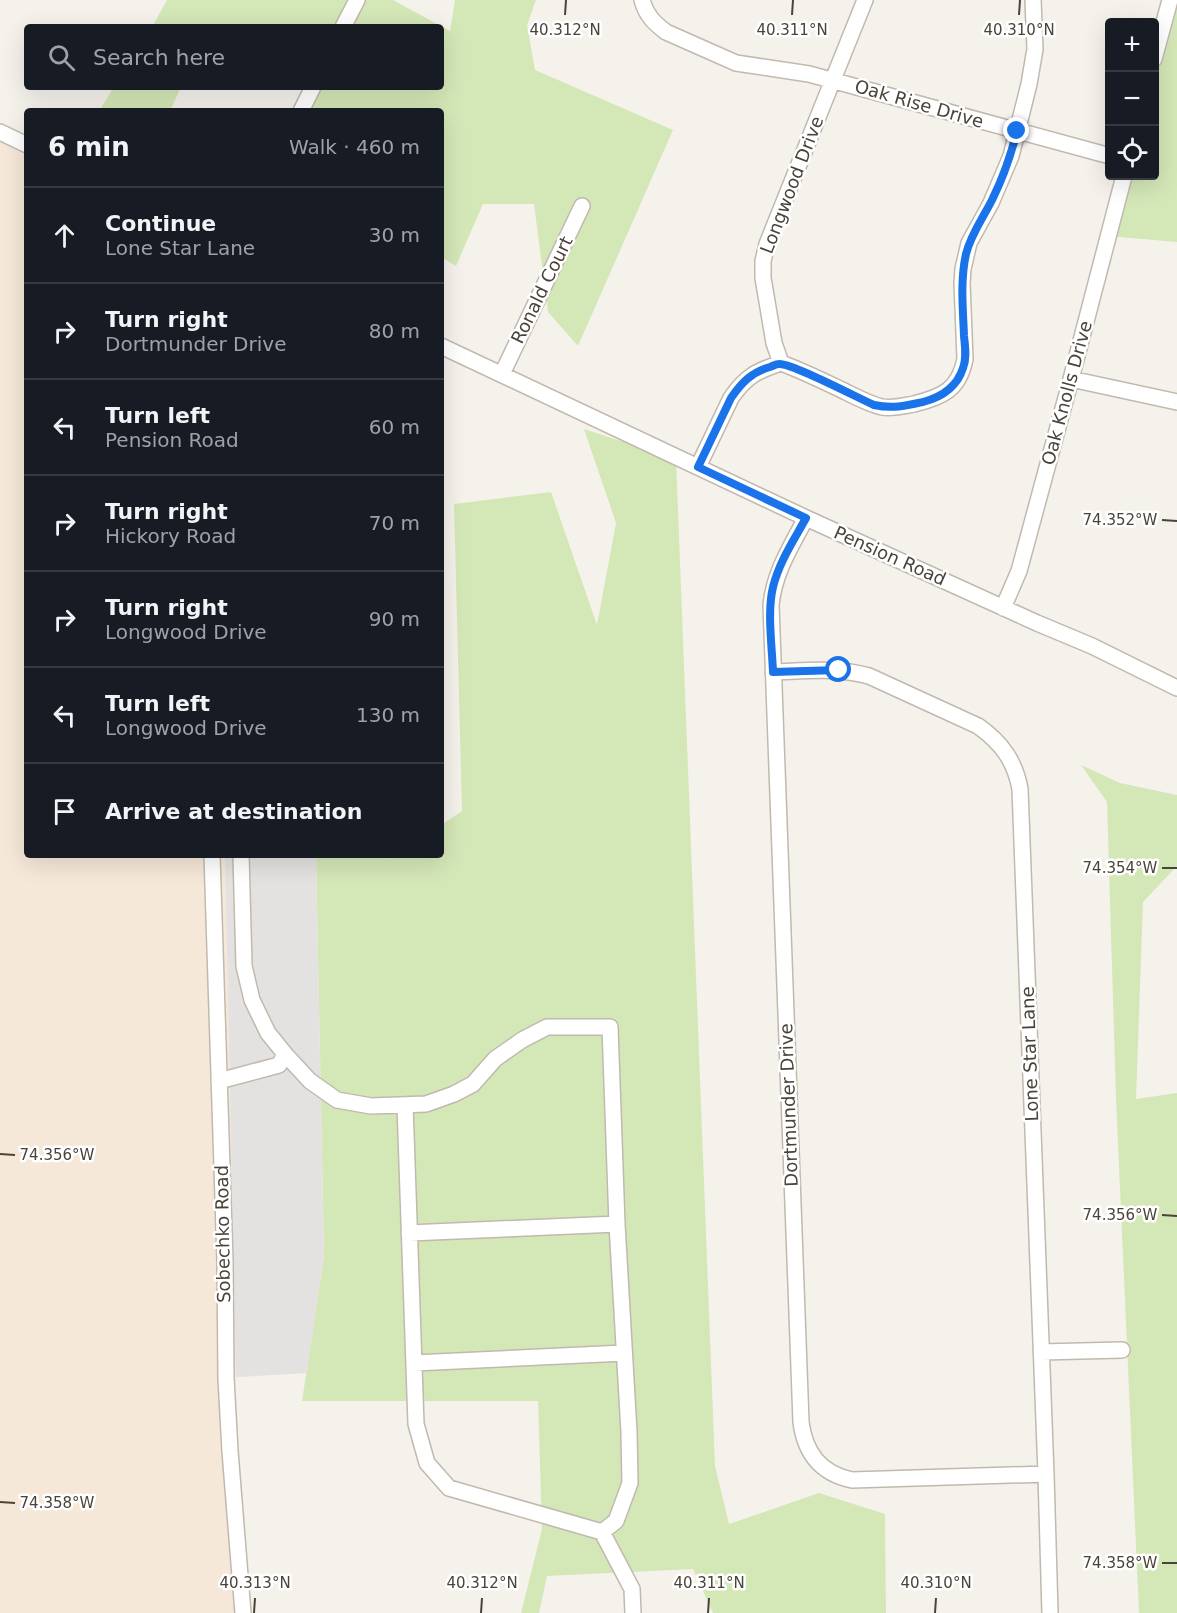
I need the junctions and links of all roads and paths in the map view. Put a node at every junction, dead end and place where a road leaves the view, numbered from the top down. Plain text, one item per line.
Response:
1 (357, 0) edge
2 (642, 0) edge
3 (864, 0) edge
4 (1033, 0) edge
5 (1170, 0) edge
6 (345, 24) edge
7 (1159, 43) edge
8 (832, 80) junction
9 (311, 90) edge
10 (302, 108) edge
11 (1017, 131) junction
12 (0, 132) edge
13 (24, 144) edge
14 (1105, 155) edge
15 (1123, 180) edge
16 (582, 206) dead end
17 (444, 347) edge
18 (781, 363) junction
19 (502, 374) junction
20 (1071, 379) junction
21 (1177, 402) edge
22 (698, 467) junction
23 (806, 518) junction
24 (1003, 608) junction
25 (773, 672) junction
26 (1177, 688) edge
27 (212, 858) edge
28 (241, 858) edge
29 (285, 1054) junction
30 (219, 1082) junction
31 (405, 1105) junction
32 (617, 1224) junction
33 (409, 1233) junction
34 (1122, 1350) dead end
35 (1041, 1352) junction
36 (624, 1353) junction
37 (414, 1363) junction
38 (1046, 1474) junction
39 (602, 1532) junction
40 (243, 1613) edge
41 (633, 1613) edge
42 (1050, 1613) edge

1 - 6 street
2 - 8 street
3 - 8 street, Longwood Drive
4 - 11 street
5 - 7 street
8 - 11 street, Oak Rise Drive
8 - 18 street, Longwood Drive
9 - 10 street
11 - 14 street, Oak Rise Drive
11 - 18 street
12 - 13 street
15 - 20 street, Oak Knolls Drive
16 - 19 street, Ronald Court
17 - 19 street, Pension Road
18 - 22 street
19 - 22 street, Pension Road
20 - 21 street
20 - 24 street, Oak Knolls Drive
22 - 23 street, Pension Road
23 - 24 street, Pension Road
23 - 25 street, Dortmunder Drive
24 - 26 street, Pension Road
25 - 35 street, Lone Star Lane
25 - 38 street, Dortmunder Drive
27 - 30 street, Sobechko Road
28 - 29 street
29 - 30 street
29 - 31 street
30 - 40 street, Sobechko Road
31 - 32 street
31 - 33 street
32 - 33 street
32 - 36 street
33 - 37 street
34 - 35 street
35 - 38 street, Lone Star Lane
36 - 37 street
36 - 39 street
37 - 39 street
38 - 42 street, Lone Star Lane
39 - 41 street

